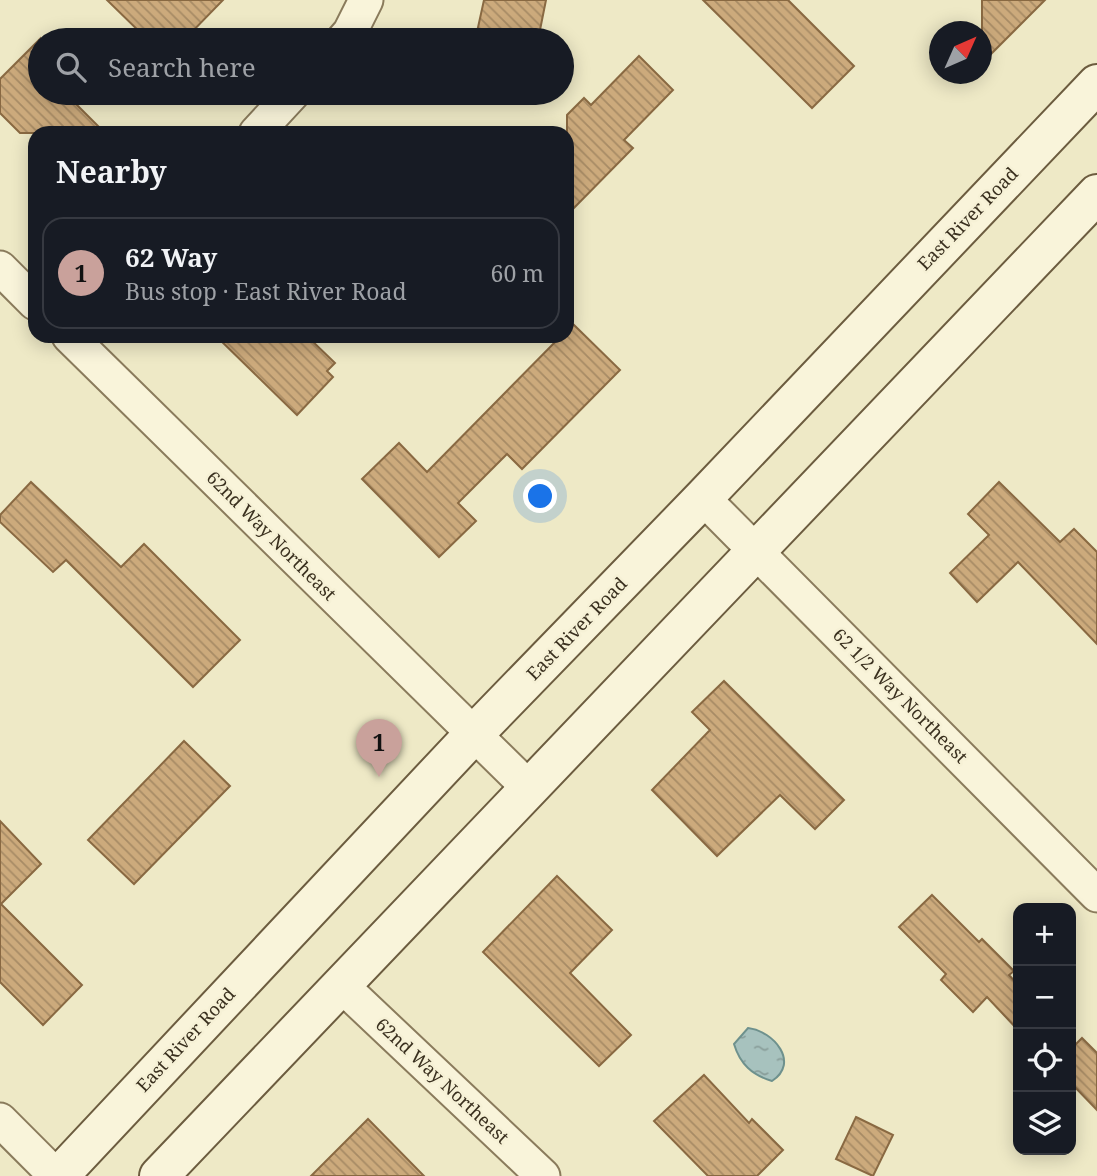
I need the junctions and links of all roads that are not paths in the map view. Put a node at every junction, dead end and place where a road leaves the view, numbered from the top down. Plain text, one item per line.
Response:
1 (366, 0) edge
2 (352, 28) edge
3 (1097, 84) edge
4 (282, 105) edge
5 (262, 126) edge
6 (1097, 194) edge
7 (0, 268) edge
8 (28, 296) edge
9 (76, 343) edge
10 (703, 498) junction
11 (758, 551) junction
12 (473, 735) junction
13 (530, 789) junction
14 (1097, 895) edge
15 (342, 986) junction
16 (0, 1120) edge
17 (57, 1176) edge
18 (159, 1176) edge
19 (543, 1176) edge

1 - 2 street
3 - 10 main road, East River Road
4 - 5 street
6 - 11 main road
7 - 8 street
9 - 12 street, 62nd Way Northeast
10 - 11 street, 62 1/2 Way Northeast
10 - 12 main road, East River Road
11 - 13 main road
11 - 14 street, 62 1/2 Way Northeast
12 - 13 street, 62nd Way Northeast
12 - 17 main road, East River Road
13 - 15 main road
15 - 18 main road
15 - 19 street, 62nd Way Northeast
16 - 17 street

